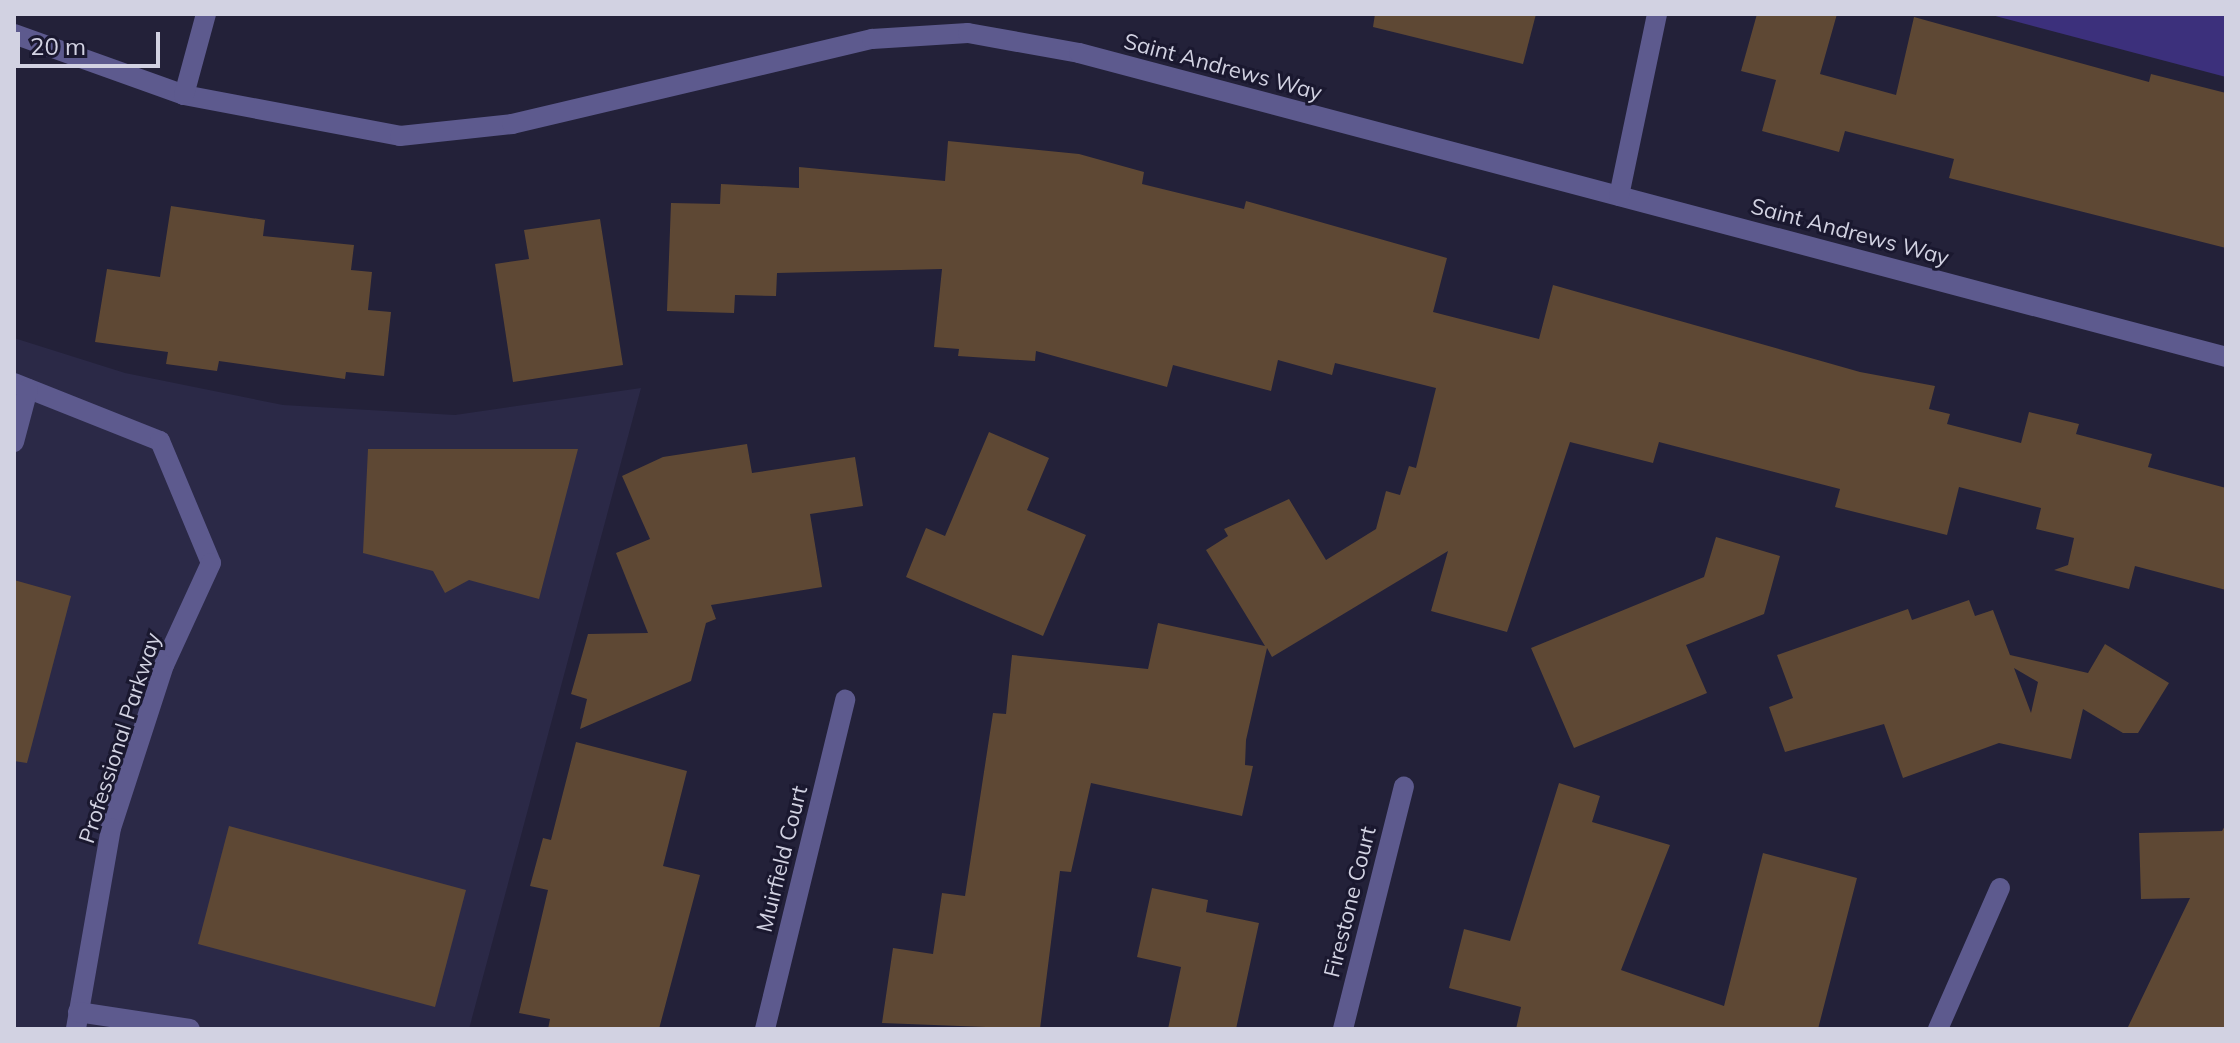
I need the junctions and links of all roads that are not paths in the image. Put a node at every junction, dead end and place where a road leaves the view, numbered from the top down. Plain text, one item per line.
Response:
1 (206, 14) edge
2 (1657, 14) edge
3 (14, 34) edge
4 (184, 95) junction
5 (1619, 196) junction
6 (2226, 357) edge
7 (21, 386) edge
8 (14, 442) edge
9 (845, 700) dead end
10 (1404, 787) dead end
11 (2000, 888) dead end
12 (77, 1021) edge
13 (190, 1029) edge
14 (765, 1029) edge
15 (1343, 1029) edge
16 (1938, 1029) edge

1 - 4 street
2 - 5 street
3 - 4 street, Saint Andrews Way
4 - 5 street, Saint Andrews Way
5 - 6 street, Saint Andrews Way
7 - 8 street
7 - 12 street, Professional Parkway
9 - 14 street, Muirfield Court
10 - 15 street, Firestone Court
11 - 16 street
12 - 13 street

